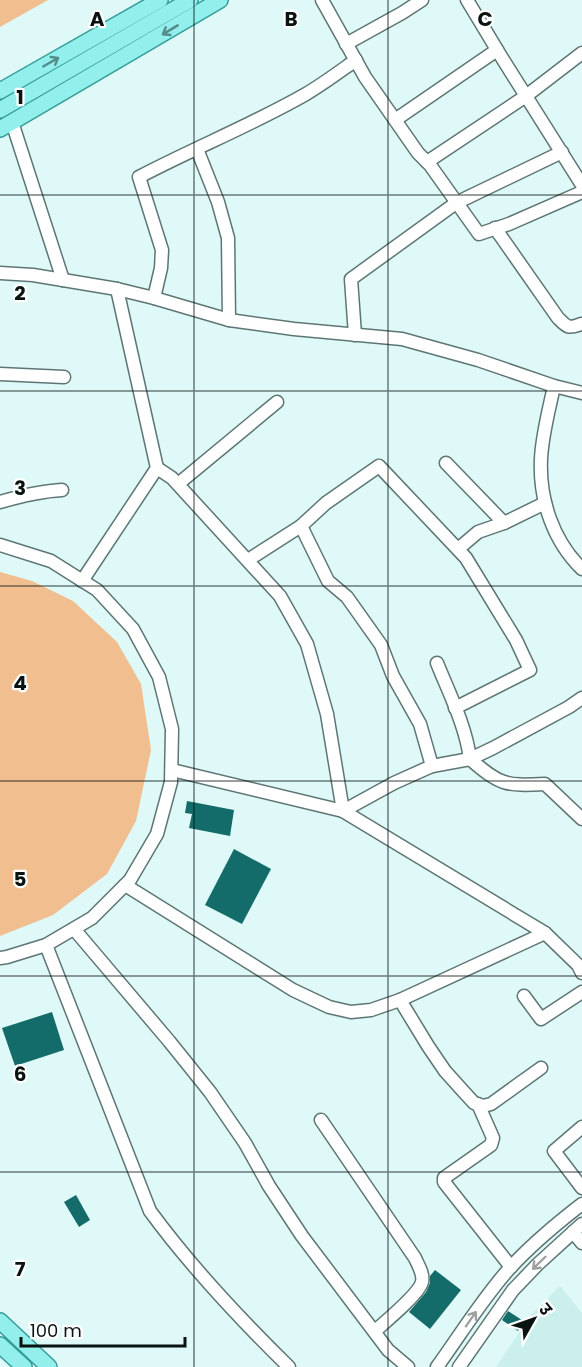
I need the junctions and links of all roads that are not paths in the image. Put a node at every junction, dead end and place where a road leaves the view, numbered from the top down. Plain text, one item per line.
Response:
1 (160, 0) edge
2 (190, 0) edge
3 (220, 0) edge
4 (322, 0) edge
5 (422, 0) edge
6 (467, 0) edge
7 (346, 44) junction
8 (497, 50) junction
9 (582, 53) edge
10 (356, 60) junction
11 (0, 91) edge
12 (526, 96) junction
13 (0, 110) edge
14 (395, 120) junction
15 (6, 125) edge
16 (197, 149) junction
17 (562, 152) junction
18 (427, 162) junction
19 (582, 185) edge
20 (582, 192) edge
21 (456, 203) junction
22 (495, 228) junction
23 (0, 273) edge
24 (63, 280) junction
25 (117, 289) junction
26 (154, 298) junction
27 (229, 320) junction
28 (581, 324) edge
29 (355, 334) junction
30 (0, 374) edge
31 (64, 377) dead end
32 (554, 386) junction
33 (582, 393) edge
34 (276, 402) dead end
35 (446, 463) dead end
36 (157, 468) junction
37 (178, 484) junction
38 (62, 490) dead end
39 (0, 502) edge
40 (545, 503) junction
41 (504, 523) junction
42 (301, 526) junction
43 (0, 545) edge
44 (458, 549) junction
45 (248, 560) junction
46 (582, 569) edge
47 (82, 581) junction
48 (437, 663) dead end
49 (582, 698) edge
50 (455, 708) junction
51 (470, 759) junction
52 (432, 766) junction
53 (172, 770) junction
54 (344, 811) junction
55 (582, 819) edge
56 (125, 885) junction
57 (74, 928) junction
58 (545, 933) junction
59 (46, 945) junction
60 (0, 958) edge
61 (582, 972) edge
62 (582, 992) edge
63 (524, 996) dead end
64 (400, 1000) junction
65 (541, 1068) dead end
66 (477, 1104) junction
67 (321, 1120) dead end
68 (582, 1127) edge
69 (582, 1188) edge
70 (582, 1204) edge
71 (578, 1228) edge
72 (582, 1243) edge
73 (511, 1267) junction
74 (0, 1321) edge
75 (375, 1331) junction
76 (0, 1345) edge
77 (24, 1367) edge
78 (50, 1367) edge
79 (289, 1367) edge
80 (408, 1367) edge
81 (437, 1367) edge
82 (459, 1367) edge

11 -> 1 main road
2 - 13 main road
3 -> 15 main road
4 - 7 street
5 - 7 street
6 - 8 street
7 - 10 street
8 - 12 street
8 - 14 street
9 - 12 street
10 - 14 street
10 - 16 street
12 - 17 street
12 - 18 street
14 - 18 street
15 - 24 street
16 - 26 street
16 - 27 street
17 - 19 street
17 - 21 street
18 - 21 street
20 - 22 street
21 - 22 street
21 - 29 street
22 - 28 street
23 - 24 street
24 - 25 street
25 - 26 street
25 - 36 street
26 - 27 street
27 - 29 street
29 - 32 street
30 - 31 street
32 - 33 street
32 - 40 street
34 - 37 street
35 - 41 street
36 - 37 street
36 - 47 street
37 - 45 street
38 - 39 street
40 - 41 street
40 - 46 street
41 - 44 street
42 - 44 street
42 - 45 street
42 - 52 street
43 - 47 street
44 - 50 street
45 - 54 street
47 - 53 street
48 - 50 street
49 - 51 street
50 - 51 street
51 - 52 street
51 - 55 street
52 - 54 street
53 - 54 street
53 - 56 street
54 - 58 street
56 - 57 street
56 - 64 street
57 - 59 street
57 - 75 street
58 - 61 street
58 - 64 street
59 - 60 street
59 - 79 street
62 - 63 street
64 - 66 street
65 - 66 street
66 - 73 street
67 - 75 street
68 - 69 street
70 - 73 street
71 - 72 street
71 -> 82 street
81 -> 73 street
74 - 78 main road
75 - 80 street
76 - 77 main road

